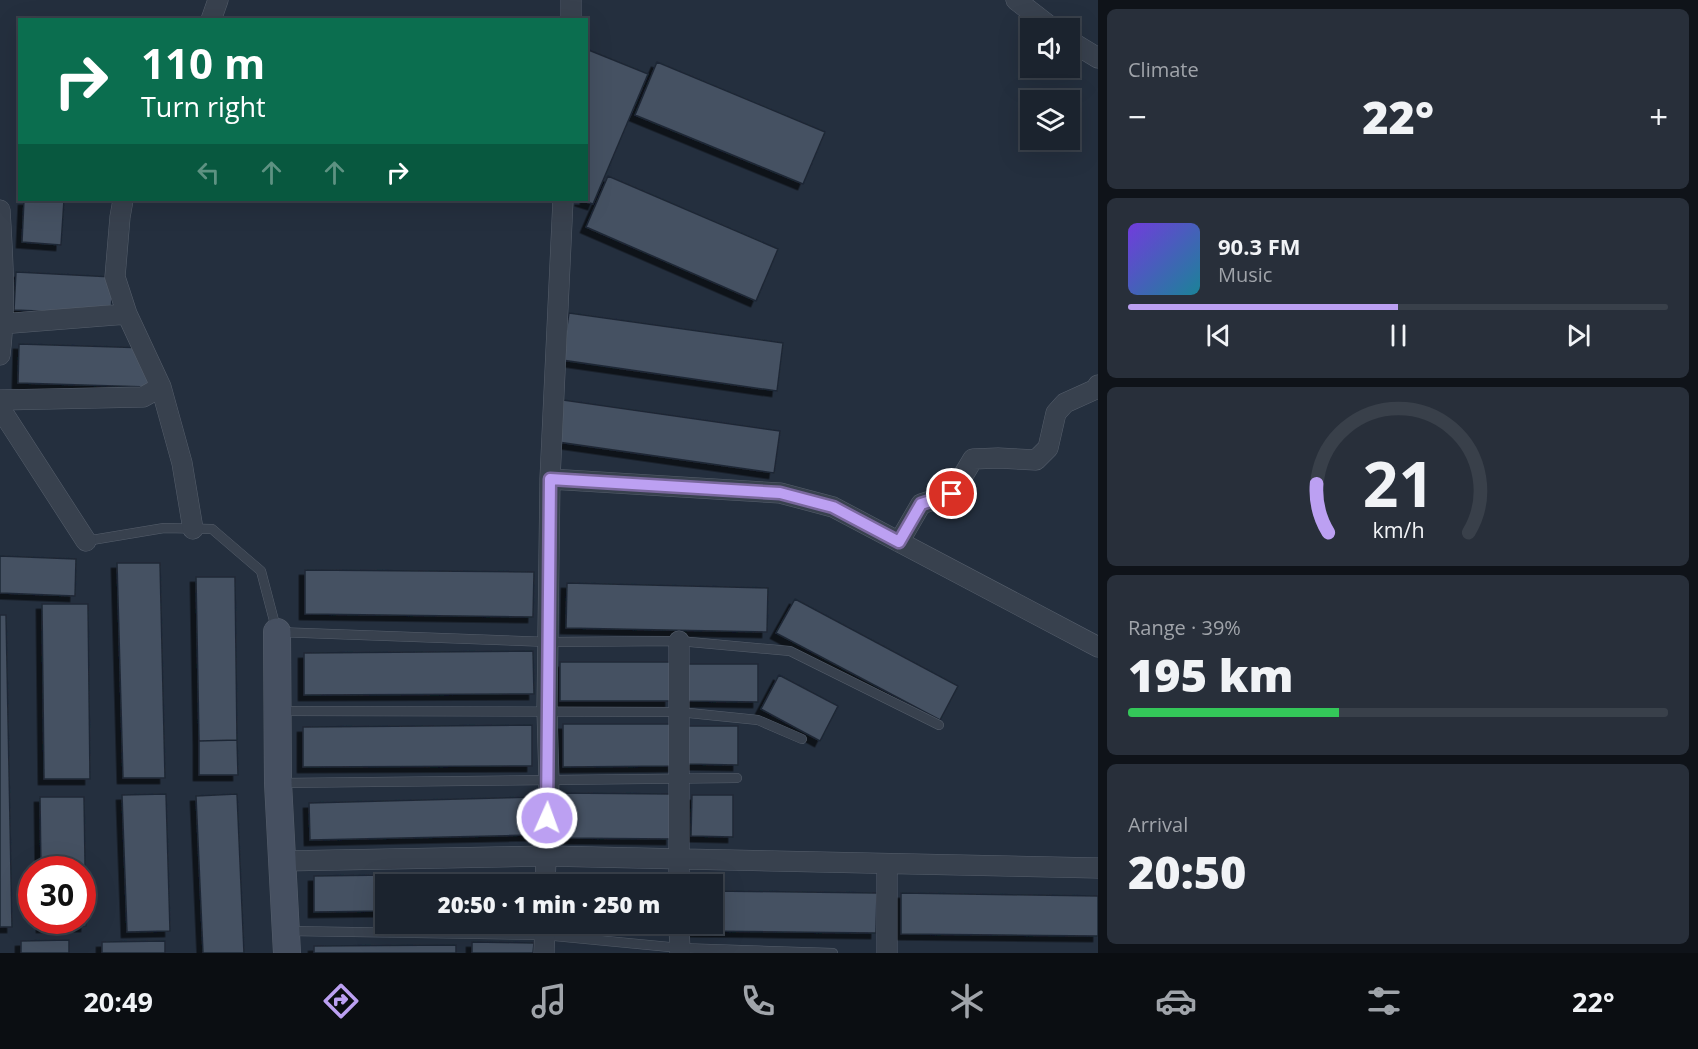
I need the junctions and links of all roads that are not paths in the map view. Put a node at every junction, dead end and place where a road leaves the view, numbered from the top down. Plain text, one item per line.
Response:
1 (218, 0) edge
2 (571, 0) edge
3 (1016, 0) edge
4 (211, 18) edge
5 (571, 18) edge
6 (1039, 18) edge
7 (1080, 47) edge
8 (1098, 57) edge
9 (123, 201) edge
10 (563, 201) edge
11 (0, 210) edge
12 (2, 252) edge
13 (128, 314) junction
14 (2, 324) edge
15 (0, 355) edge
16 (1098, 385) edge
17 (161, 387) junction
18 (0, 400) edge
19 (0, 408) edge
20 (550, 479) junction
21 (193, 529) junction
22 (86, 541) joint
23 (899, 542) junction
24 (277, 632) junction
25 (679, 641) junction
26 (549, 642) junction
27 (1098, 647) edge
28 (547, 710) junction
29 (279, 711) junction
30 (679, 712) junction
31 (939, 725) dead end
32 (802, 739) dead end
33 (737, 778) dead end
34 (549, 780) junction
35 (679, 780) junction
36 (278, 783) junction
37 (546, 856) junction
38 (679, 859) junction
39 (283, 861) junction
40 (886, 864) junction
41 (1098, 868) edge
42 (545, 874) edge
43 (679, 874) edge
44 (679, 934) edge
45 (544, 937) edge
46 (287, 942) edge
47 (680, 950) edge
48 (833, 953) edge
49 (887, 953) edge

1 - 4 street
2 - 5 street
3 - 6 street
7 - 8 street
9 - 13 street
10 - 20 street
11 - 12 street
12 - 14 street
13 - 14 street
13 - 17 street
14 - 15 street
16 - 23 street
17 - 18 street
17 - 21 street
19 - 22 street
20 - 23 street
20 - 26 street
21 - 22 lane
21 - 24 lane
23 - 27 street
24 - 26 lane
24 - 29 street
25 - 26 lane
25 - 30 street
25 - 31 lane
26 - 28 street
28 - 29 lane
28 - 30 lane
28 - 34 street
29 - 36 street
30 - 32 lane
30 - 35 street
33 - 35 lane
34 - 35 lane
34 - 36 lane
34 - 37 street
35 - 38 street
36 - 39 street
37 - 38 street
37 - 39 street
37 - 42 street
38 - 40 street
38 - 43 street
39 - 46 street
40 - 41 street
40 - 49 street
44 - 47 street
45 - 46 lane
45 - 47 lane
47 - 48 lane

